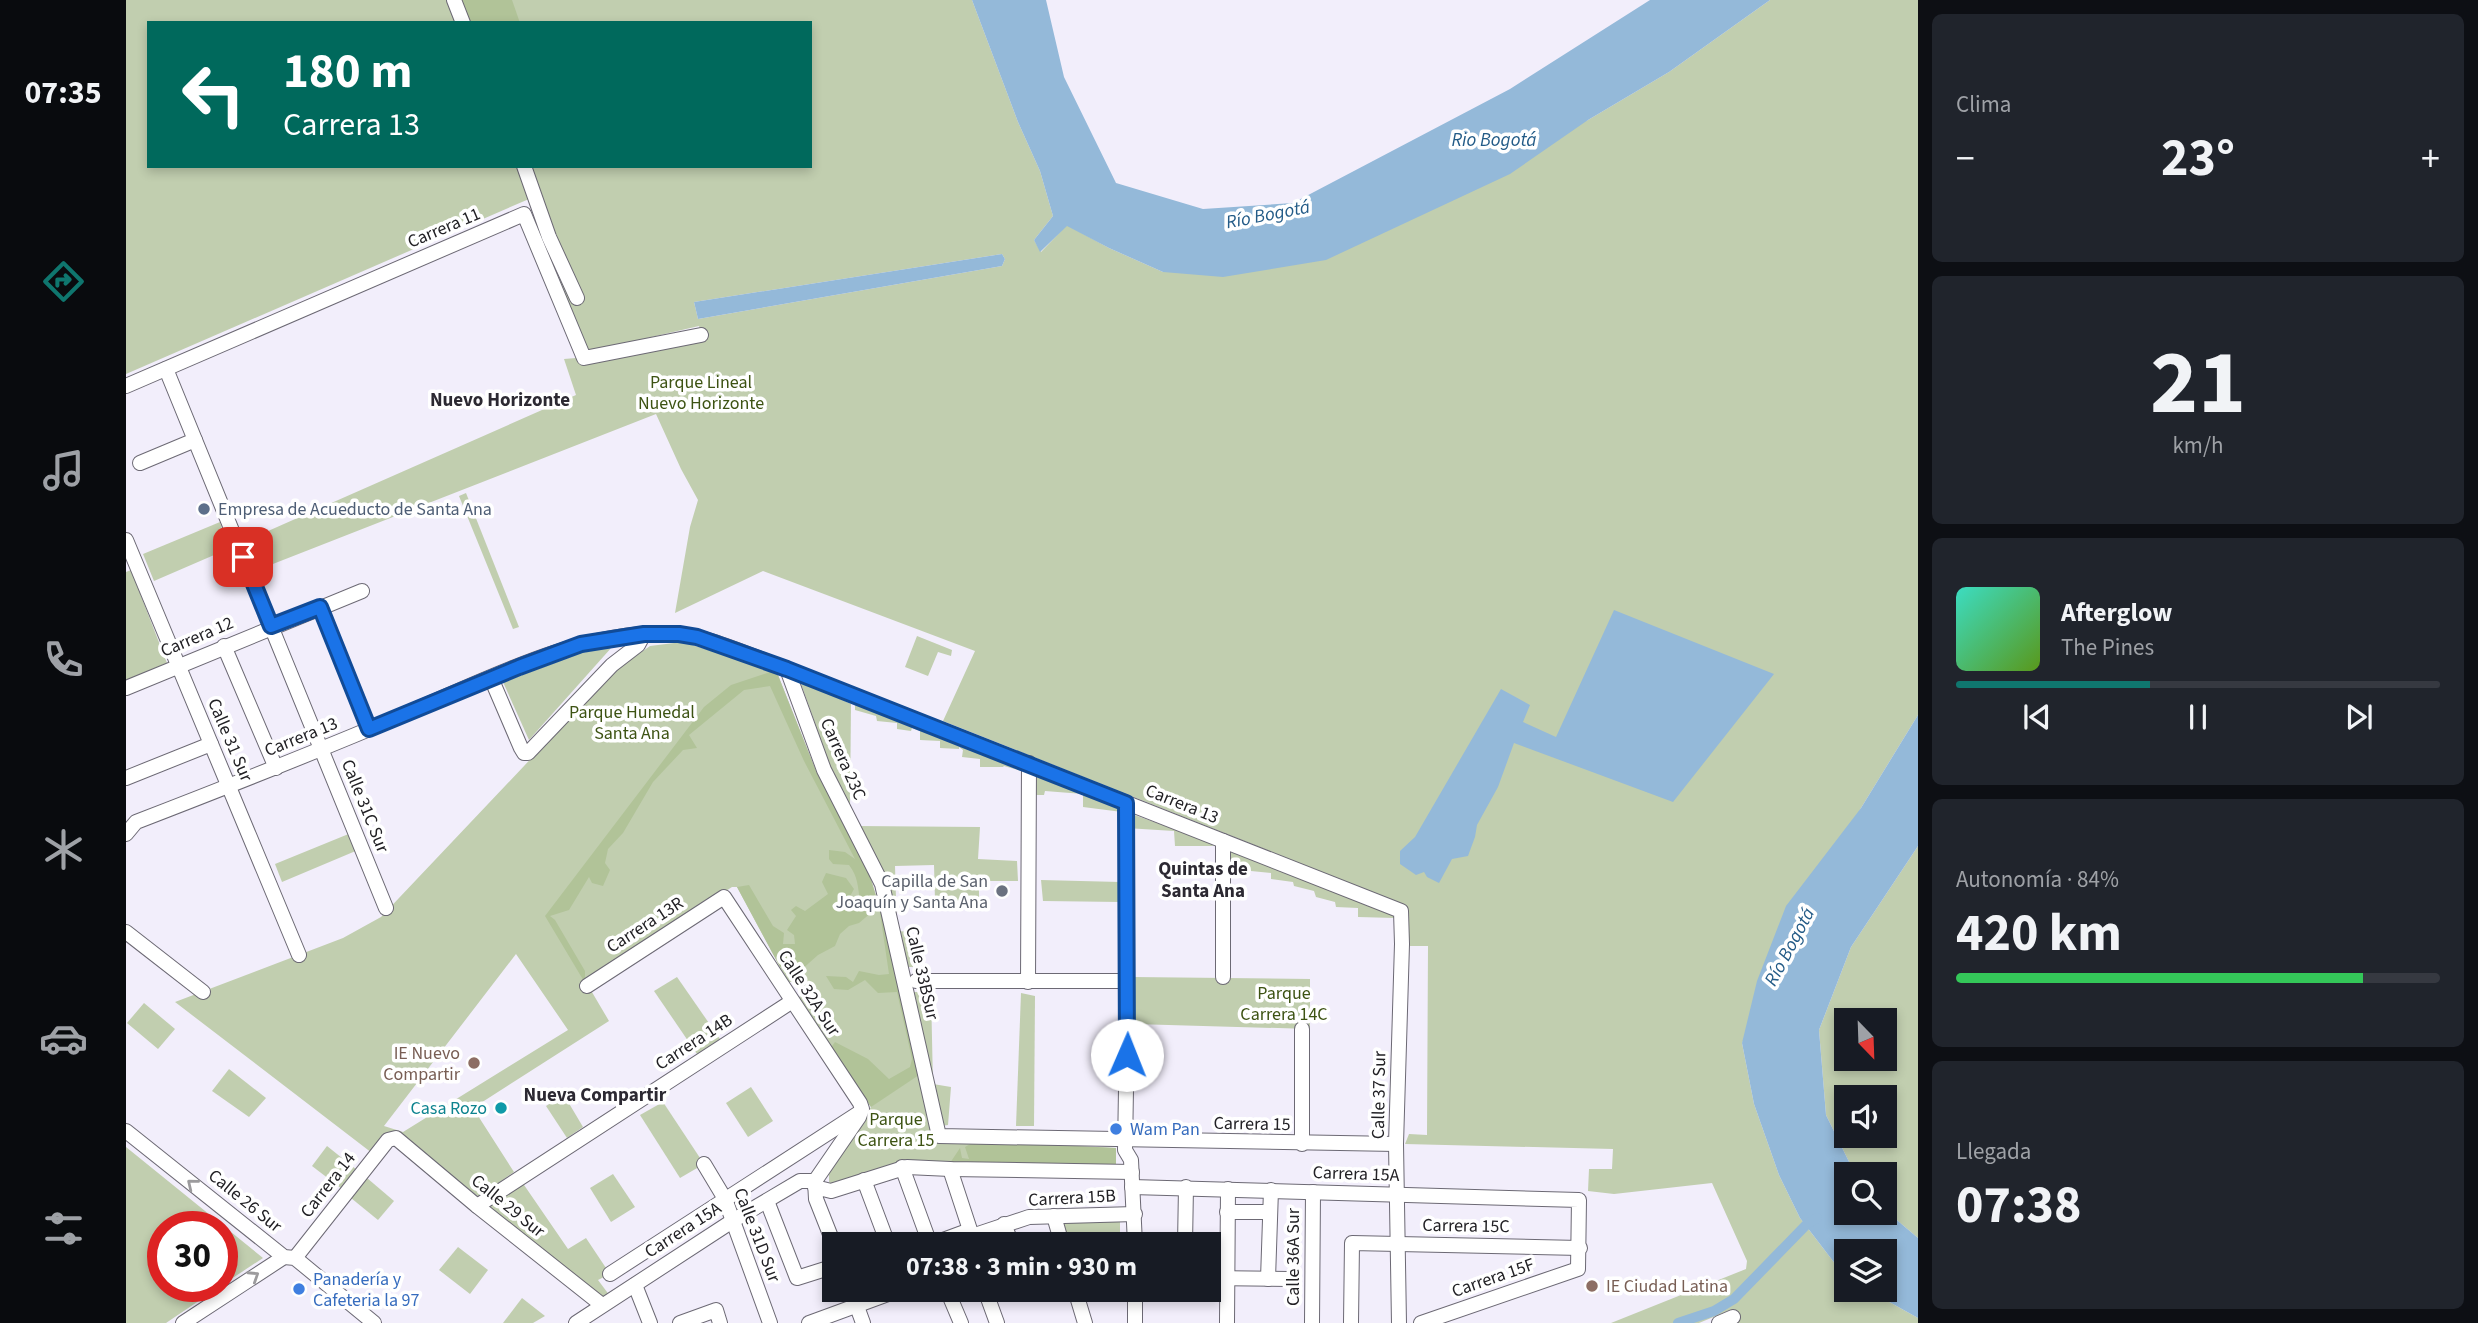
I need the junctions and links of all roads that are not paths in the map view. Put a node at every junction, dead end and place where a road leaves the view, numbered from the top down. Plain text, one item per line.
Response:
1 (454, 0) edge
2 (462, 21) edge
3 (525, 168) edge
4 (577, 298) dead end
5 (701, 335) dead end
6 (166, 369) junction
7 (126, 386) edge
8 (195, 440) junction
9 (140, 463) dead end
10 (126, 540) edge
11 (131, 564) edge
12 (362, 591) dead end
13 (320, 607) junction
14 (271, 626) junction
15 (644, 634) junction
16 (616, 639) junction
17 (224, 646) junction
18 (625, 655) junction
19 (178, 665) junction
20 (787, 669) junction
21 (491, 678) junction
22 (126, 688) edge
23 (369, 729) junction
24 (211, 744) junction
25 (321, 749) junction
26 (1029, 763) junction
27 (276, 768) junction
28 (126, 778) edge
29 (229, 786) junction
30 (1126, 803) junction
31 (131, 818) edge
32 (852, 824) joint
33 (126, 834) edge
34 (1223, 841) junction
35 (724, 897) joint
36 (386, 908) dead end
37 (1401, 911) joint
38 (126, 932) edge
39 (299, 955) dead end
40 (1223, 977) dead end
41 (916, 981) dead end
42 (1127, 981) junction
43 (1027, 982) junction
44 (587, 986) dead end
45 (202, 992) dead end
46 (791, 1002) junction
47 (1302, 1029) dead end
48 (861, 1111) junction
49 (126, 1131) edge
50 (939, 1136) joint
51 (391, 1138) joint
52 (1125, 1139) junction
53 (1302, 1144) junction
54 (1396, 1144) junction
55 (704, 1164) dead end
56 (902, 1167) junction
57 (950, 1169) junction
58 (1132, 1179) junction
59 (864, 1180) junction
60 (815, 1184) junction
61 (1186, 1187) junction
62 (1228, 1189) junction
63 (1270, 1190) junction
64 (1313, 1192) junction
65 (1397, 1194) junction
66 (725, 1199) junction
67 (767, 1201) junction
68 (477, 1206) junction
69 (1227, 1212) junction
70 (1270, 1212) junction
71 (1135, 1214) junction
72 (1054, 1216) junction
73 (734, 1220) junction
74 (1004, 1224) junction
75 (829, 1232) edge
76 (884, 1232) edge
77 (926, 1232) edge
78 (969, 1232) edge
79 (984, 1232) edge
80 (1007, 1232) edge
81 (1059, 1232) edge
82 (1135, 1232) edge
83 (1185, 1232) edge
84 (1396, 1244) junction
85 (1580, 1248) junction
86 (290, 1257) junction
87 (822, 1270) edge
88 (610, 1274) dead end
89 (1221, 1278) edge
90 (1226, 1278) junction
91 (1268, 1279) junction
92 (1289, 1279) dead end
93 (635, 1285) junction
94 (856, 1302) edge
95 (868, 1302) edge
96 (952, 1302) edge
97 (989, 1302) edge
98 (1079, 1302) edge
99 (1135, 1302) edge
100 (602, 1305) junction
101 (857, 1306) junction
102 (718, 1316) edge
103 (1733, 1317) dead end
104 (1452, 1318) edge
105 (183, 1323) edge
106 (374, 1323) edge
107 (576, 1323) edge
108 (650, 1323) edge
109 (680, 1323) edge
110 (770, 1323) edge
111 (809, 1323) edge
112 (863, 1323) edge
113 (961, 1323) edge
114 (997, 1323) edge
115 (1085, 1323) edge
116 (1135, 1323) edge
117 (1227, 1323) edge
118 (1312, 1323) edge
119 (1351, 1323) edge
120 (1399, 1323) edge
121 (1421, 1323) edge
122 (1719, 1323) edge

1 - 2 street
3 - 4 street
5 - 6 street, Carrera 11
6 - 7 street, Carrera 11
6 - 8 street, Calle 31C Sur
8 - 9 street
8 - 14 street, Calle 31C Sur
10 - 11 street, Calle 31 Sur
11 - 19 street, Calle 31 Sur
12 - 13 street, Carrera 12
13 - 14 street, Carrera 12
13 - 23 street
14 - 17 street, Carrera 12
14 - 25 street, Calle 31C Sur
15 - 16 street, Carrera 13
15 - 18 street
15 - 20 street, Carrera 13
16 - 18 street
16 - 21 street, Carrera 13
17 - 19 street, Carrera 12
17 - 27 street
18 - 21 street
19 - 22 street, Carrera 12
19 - 24 street, Calle 31 Sur
20 - 26 street, Carrera 13
20 - 32 street, Carrera 23C
21 - 23 street, Carrera 13
23 - 25 street, Carrera 13
24 - 28 street
24 - 29 street, Calle 31 Sur
25 - 27 street, Carrera 13
25 - 36 street, Calle 31C Sur
26 - 30 street, Carrera 13
26 - 43 street
27 - 29 street, Carrera 13
29 - 31 street, Carrera 13
29 - 39 street, Calle 31 Sur
30 - 34 street, Carrera 13
30 - 42 street
31 - 33 street, Carrera 13
32 - 50 street, Calle 33BSur
34 - 37 street, Carrera 13
34 - 40 street
35 - 44 street, Carrera 13R
35 - 46 street, Calle 32A Sur
37 - 54 street, Calle 37 Sur
38 - 45 street
41 - 43 street
42 - 43 street
42 - 52 street
46 - 48 street, Calle 32A Sur
46 - 68 street, Carrera 14B
47 - 53 street
48 - 60 street
48 - 66 street
86 -> 49 street, Calle 26 Sur
50 - 52 street, Carrera 15
51 - 68 street, Calle 29 Sur
51 - 86 street, Carrera 14
52 - 53 street, Carrera 15
52 - 58 street
53 - 54 street, Carrera 15
54 - 65 street, Calle 37 Sur
55 - 66 street, Calle 31D Sur
56 - 57 street, Carrera 15A
56 - 59 street, Carrera 15A
56 - 77 street
57 - 58 street, Carrera 15A
57 - 78 street
58 - 61 street, Carrera 15A
58 - 71 street
59 - 60 street, Carrera 15A
59 - 76 street
60 - 67 street, Carrera 15A
60 - 75 street
61 - 62 street, Carrera 15A
61 - 83 street
62 - 63 street, Carrera 15A
62 - 69 street
63 - 64 street, Carrera 15A
63 - 70 street
64 - 65 street, Carrera 15A
64 - 118 street, Calle 36A Sur
65 - 84 street, Calle 37 Sur
65 - 85 street, Carrera 15A
66 - 73 street, Calle 31D Sur
66 - 88 street
67 - 73 street, Carrera 15A
67 - 87 street
68 - 100 street, Calle 29 Sur
69 - 70 street
69 - 90 street
70 - 91 street
71 - 72 street, Carrera 15B
71 - 82 street
72 - 74 street, Carrera 15B
72 - 81 street
73 - 93 street, Carrera 15A
73 - 110 street, Calle 31D Sur
74 - 79 street, Carrera 15B
74 - 80 street
84 - 85 street, Carrera 15C
84 - 119 street, Carrera 15C
84 - 120 street, Calle 37 Sur
85 - 104 street, Carrera 15F
105 -> 86 street, Carrera 14
86 - 106 street, Calle 26 Sur
89 - 90 street
90 - 91 street
90 - 117 street
91 - 92 street
93 - 100 street, Carrera 15A
93 - 108 street
94 - 101 street
95 - 101 street
96 - 113 street
97 - 114 street
98 - 115 street
99 - 116 street
100 - 107 street, Carrera 15A
101 - 111 street
101 - 112 street
102 - 109 street
103 - 122 street
104 - 121 street, Carrera 15F

